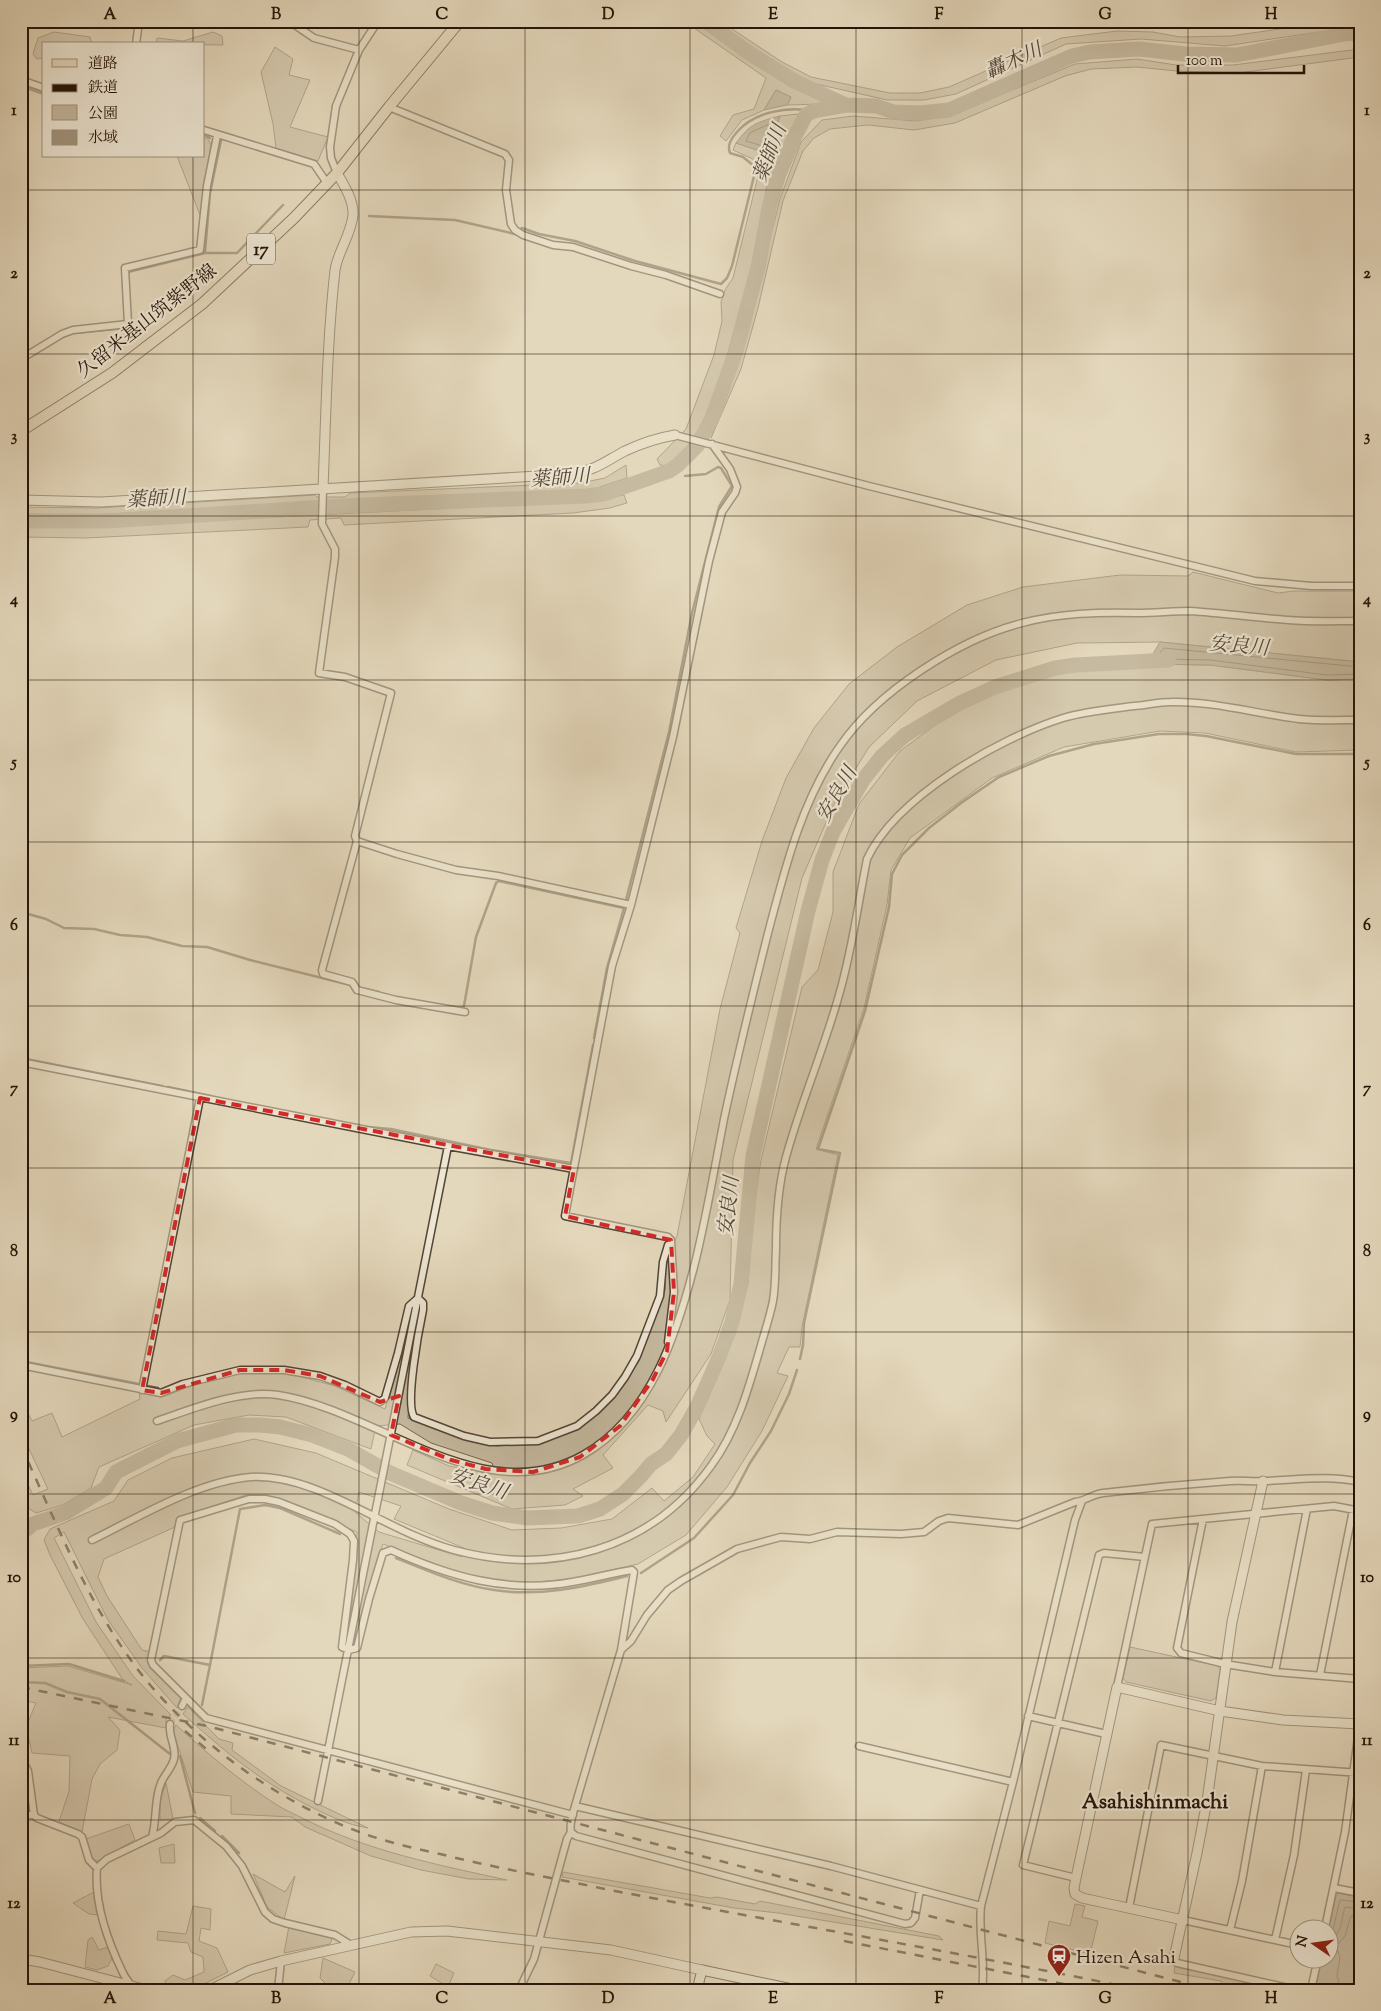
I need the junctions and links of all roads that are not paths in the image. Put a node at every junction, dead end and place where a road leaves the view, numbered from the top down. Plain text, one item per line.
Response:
1 (140, 21) edge
2 (289, 21) edge
3 (378, 21) edge
4 (460, 21) edge
5 (136, 42) edge
6 (360, 50) junction
7 (21, 80) edge
8 (42, 87) edge
9 (389, 107) junction
10 (205, 130) edge
11 (217, 136) junction
12 (338, 173) junction
13 (326, 183) junction
14 (720, 294) dead end
15 (21, 359) edge
16 (21, 431) edge
17 (675, 435) joint
18 (709, 444) junction
19 (323, 488) junction
20 (21, 500) edge
21 (1360, 586) edge
22 (1360, 621) edge
23 (1360, 720) edge
24 (357, 841) junction
25 (631, 904) junction
26 (466, 1012) dead end
27 (21, 1062) edge
28 (200, 1098) junction
29 (448, 1146) junction
30 (574, 1169) junction
31 (668, 1236) junction
32 (418, 1298) junction
33 (667, 1351) junction
34 (21, 1365) edge
35 (142, 1390) junction
36 (157, 1421) dead end
37 (391, 1437) junction
38 (1263, 1481) junction
39 (1360, 1482) edge
40 (1082, 1501) junction
41 (1307, 1510) junction
42 (1356, 1511) edge
43 (1256, 1513) junction
44 (375, 1515) junction
45 (1203, 1519) junction
46 (92, 1540) dead end
47 (1145, 1557) junction
48 (349, 1650) junction
49 (621, 1650) junction
50 (1225, 1664) junction
51 (1275, 1672) junction
52 (1320, 1675) junction
53 (1360, 1679) edge
54 (1117, 1687) junction
55 (186, 1698) junction
56 (182, 1706) tunnel mouth
57 (1220, 1711) junction
58 (1028, 1716) junction
59 (1058, 1723) junction
60 (170, 1724) tunnel mouth
61 (1360, 1724) edge
62 (1106, 1734) junction
63 (859, 1746) dead end
64 (328, 1749) junction
65 (1213, 1757) junction
66 (21, 1758) edge
67 (1262, 1766) junction
68 (1306, 1770) junction
69 (1357, 1773) edge
70 (1013, 1782) junction
71 (318, 1802) dead end
72 (575, 1806) junction
73 (34, 1814) junction
74 (21, 1815) edge
75 (573, 1815) junction
76 (571, 1832) junction
77 (152, 1838) junction
78 (97, 1868) junction
79 (1076, 1878) junction
80 (1334, 1888) junction
81 (920, 1890) junction
82 (1360, 1893) edge
83 (981, 1906) junction
84 (1129, 1908) junction
85 (1327, 1918) edge
86 (1183, 1920) junction
87 (1230, 1930) junction
88 (1276, 1940) junction
89 (538, 1943) junction
90 (1288, 1943) edge
91 (351, 1945) junction
92 (1174, 1958) joint
93 (21, 1960) edge
94 (281, 1961) junction
95 (1316, 1968) edge
96 (702, 1970) junction
97 (131, 1987) edge
98 (147, 1990) edge
99 (210, 1990) edge
100 (278, 1990) edge
101 (519, 1990) edge
102 (697, 1990) edge
103 (796, 1990) edge
104 (982, 1990) edge
105 (1297, 1990) edge
106 (1311, 1990) edge

1 - 5 street
2 - 6 street
3 - 6 street
4 - 9 main road, 久留米基山筑紫野線 / 17
6 - 12 street
7 - 8 street
9 - 12 main road, 久留米基山筑紫野線 / 17
9 - 14 street
10 - 11 street
11 - 13 street
11 - 15 street
12 - 13 main road, 久留米基山筑紫野線 / 17
12 - 19 street
13 - 16 main road, 久留米基山筑紫野線 / 17
17 - 18 street
17 - 19 street
18 - 21 street
18 - 25 street
19 - 20 street
19 - 24 street
22 - 33 street
23 - 44 street
24 - 25 street
24 - 26 street
25 - 30 street
27 - 28 street
28 - 29 street
28 - 35 street
29 - 30 street
29 - 32 street
30 - 31 street
31 - 32 street
31 - 33 street
32 - 35 street
32 - 37 street
33 - 37 street
34 - 35 street
36 - 37 street
37 - 44 street
38 - 39 street
38 - 40 street
38 - 43 street
40 - 49 street
40 - 58 street
41 - 42 street
41 - 43 street
41 - 51 street
42 - 52 street
43 - 45 street
43 - 50 street
44 - 46 street
44 - 48 street
45 - 47 street
45 - 50 street
47 - 54 street
47 - 59 street
48 - 49 street
48 - 55 street
48 - 64 street
49 - 72 street
50 - 51 street
50 - 57 street
51 - 52 street
52 - 53 street
54 - 57 street
54 - 62 street
55 - 56 street
55 - 64 street
57 - 61 street
57 - 65 street
58 - 59 street
58 - 70 street
59 - 62 street
59 - 79 street
60 - 77 street
61 - 69 street
62 - 79 street
63 - 70 street
64 - 71 street
64 - 75 street
65 - 67 street
65 - 84 street
65 - 86 street
66 - 73 street
67 - 68 street
67 - 87 street
68 - 69 street
68 - 88 street
69 - 80 street
70 - 83 street
72 - 75 street
72 - 81 street
73 - 74 street
73 - 78 street
75 - 76 street
76 - 81 street
76 - 89 street
77 - 78 street
77 - 91 street
78 - 97 street
79 - 84 street
80 - 82 street
80 - 85 street
81 - 83 street
83 - 104 street
84 - 86 street
86 - 87 street
86 - 92 street
87 - 88 street
88 - 90 street
89 - 91 street
89 - 96 street
89 - 101 street
91 - 94 street
92 - 105 street
93 - 97 street
94 - 99 street
94 - 100 street
95 - 106 street
96 - 102 street
96 - 103 street
97 - 98 street

